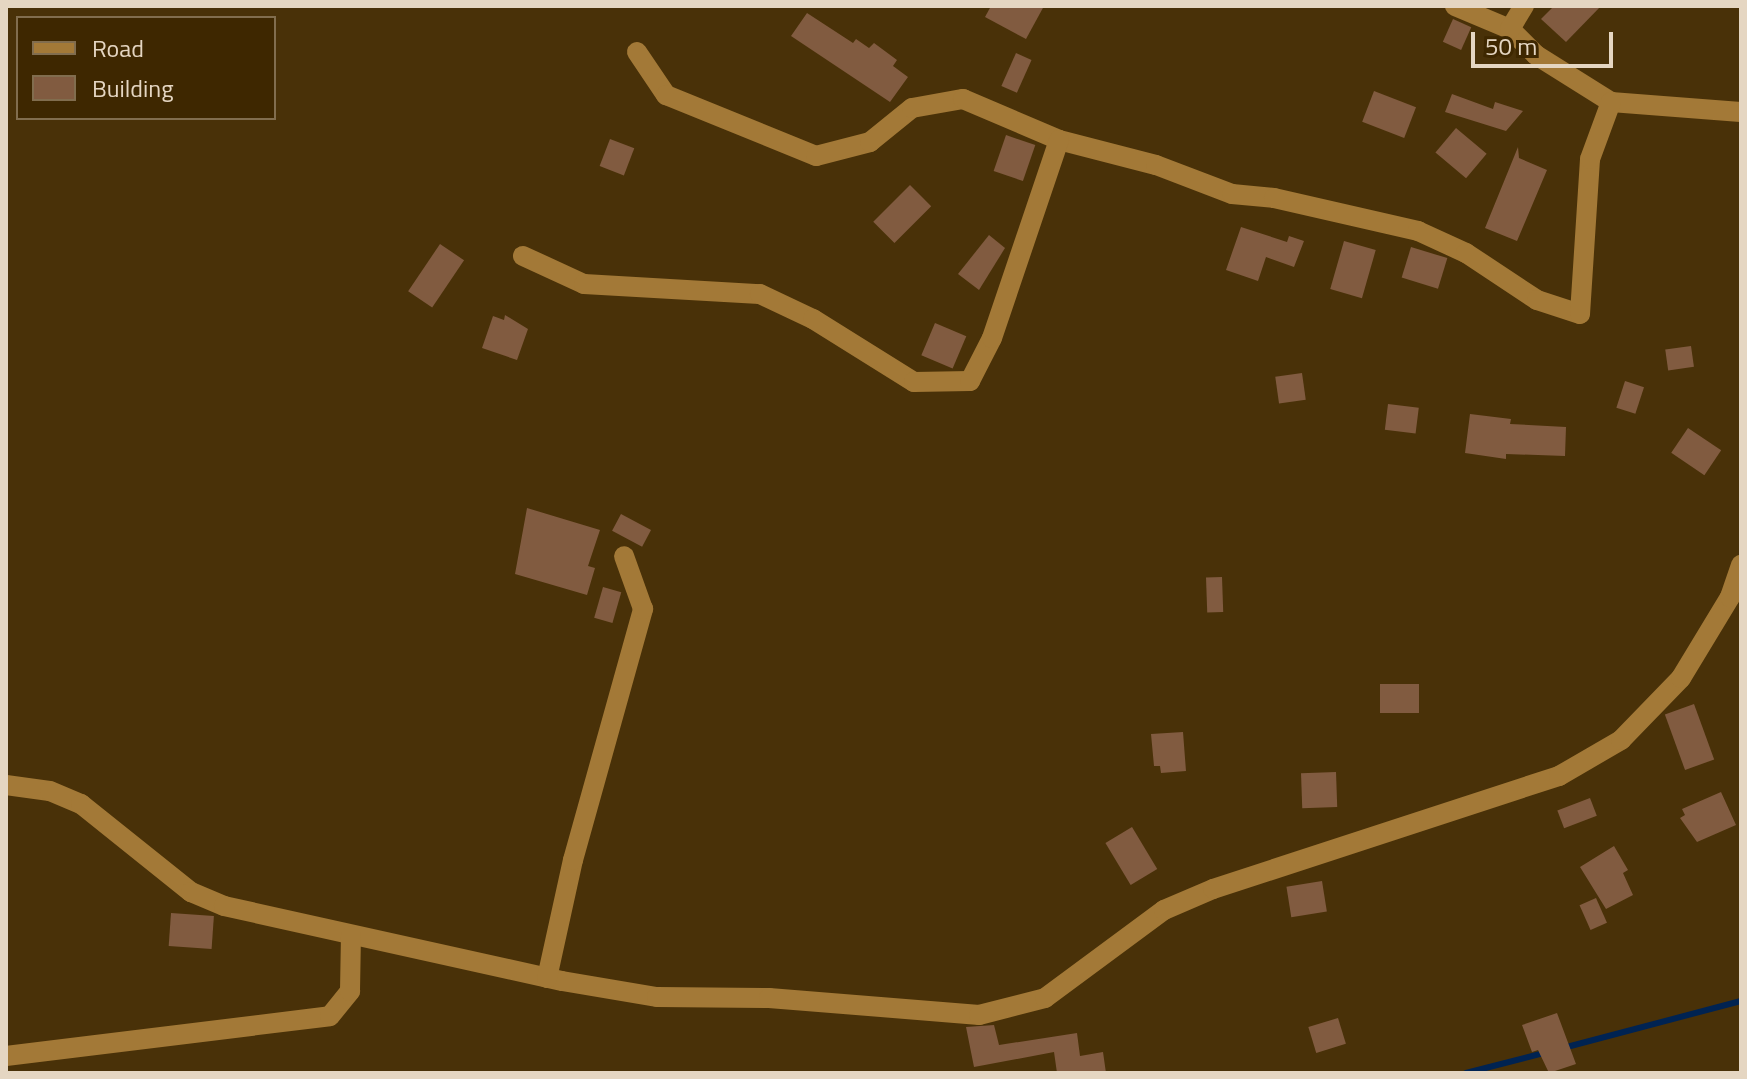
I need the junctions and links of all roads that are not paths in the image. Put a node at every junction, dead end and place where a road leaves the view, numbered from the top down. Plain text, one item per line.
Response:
1 (1455, 6) edge
2 (1524, 6) edge
3 (1510, 29) junction
4 (637, 52) dead end
5 (1611, 102) junction
6 (1741, 112) edge
7 (1059, 140) junction
8 (523, 256) dead end
9 (624, 556) dead end
10 (1741, 565) edge
11 (6, 785) edge
12 (351, 936) junction
13 (547, 978) junction
14 (6, 1056) edge

1 - 3 street
2 - 3 street
3 - 5 street
4 - 7 street
5 - 6 street
5 - 7 street
7 - 8 street
9 - 13 street
10 - 13 street
11 - 12 street
12 - 13 street
12 - 14 street

